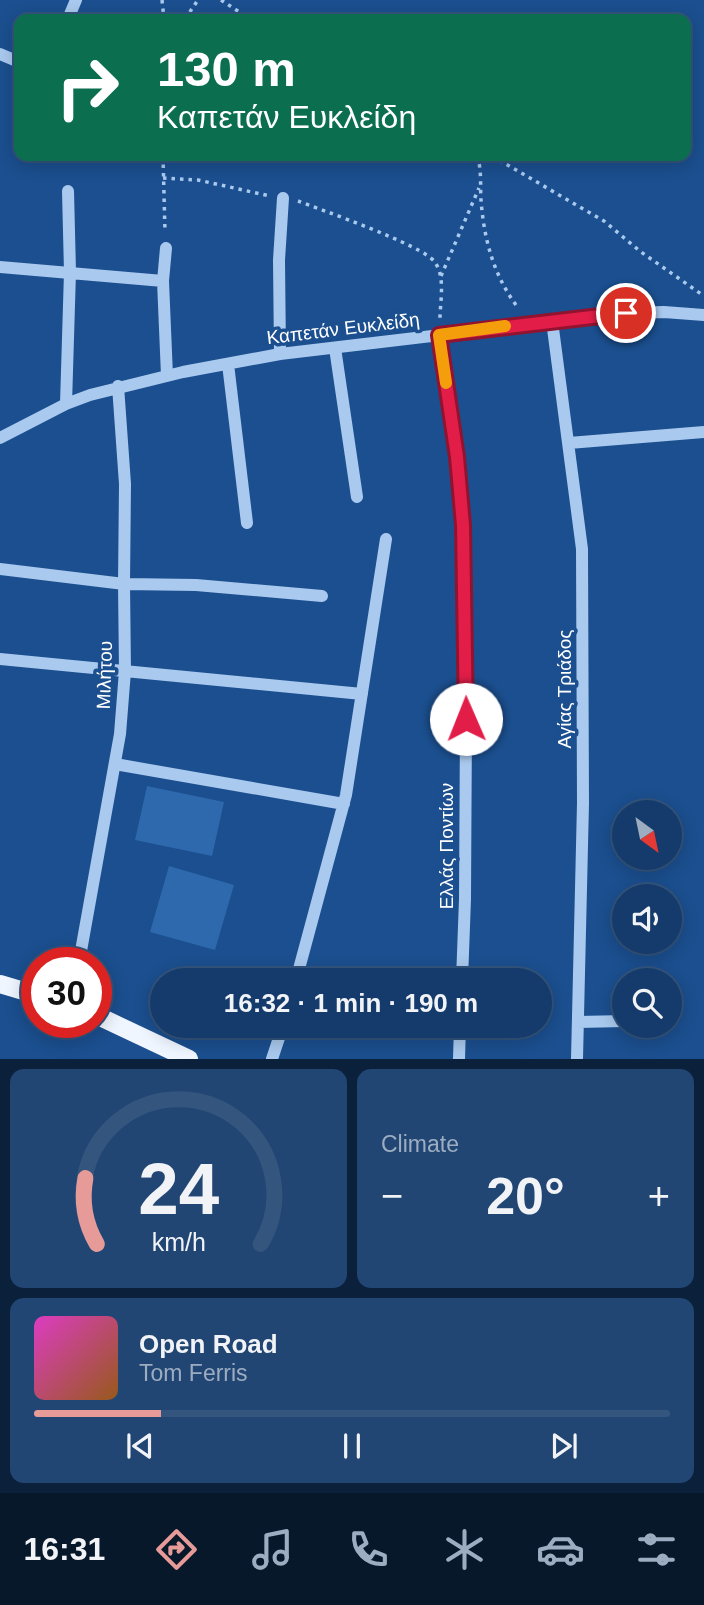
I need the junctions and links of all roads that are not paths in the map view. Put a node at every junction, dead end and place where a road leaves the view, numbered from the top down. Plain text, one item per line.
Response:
1 (68, 191) dead end
2 (283, 198) road end
3 (166, 248) road end
4 (0, 267) edge
5 (70, 272) junction
6 (163, 281) junction
7 (704, 315) edge
8 (552, 321) junction
9 (439, 335) junction
10 (335, 348) junction
11 (280, 354) junction
12 (228, 364) junction
13 (167, 376) junction
14 (118, 386) junction
15 (66, 404) junction
16 (704, 432) edge
17 (0, 438) edge
18 (569, 443) junction
19 (357, 497) dead end
20 (247, 523) dead end
21 (386, 539) dead end
22 (0, 569) edge
23 (124, 584) junction
24 (322, 596) dead end
25 (0, 659) edge
26 (125, 671) junction
27 (362, 694) junction
28 (115, 764) junction
29 (344, 804) junction
30 (82, 947) edge
31 (299, 968) edge
32 (462, 968) edge
33 (0, 984) edge
34 (21, 990) edge
35 (578, 1021) junction
36 (612, 1021) edge
37 (112, 1022) edge
38 (280, 1038) edge
39 (460, 1038) edge
40 (189, 1059) edge
41 (272, 1059) edge
42 (459, 1059) edge
43 (577, 1059) edge

1 - 5 street
2 - 11 street
3 - 6 street
4 - 5 street
5 - 6 street
5 - 15 street
6 - 13 street
7 - 8 street, Καπετάν Ευκλείδη
8 - 9 street, Καπετάν Ευκλείδη
8 - 18 street, Αγίας Τριάδος
9 - 10 street, Καπετάν Ευκλείδη
9 - 32 street, Ελλάς Ποντίων
10 - 11 street, Καπετάν Ευκλείδη
10 - 19 street
11 - 12 street, Καπετάν Ευκλείδη
12 - 13 street, Καπετάν Ευκλείδη
12 - 20 street
13 - 14 street, Καπετάν Ευκλείδη
14 - 15 street, Καπετάν Ευκλείδη
14 - 23 street, Μιλήτου
15 - 17 street, Καπετάν Ευκλείδη
16 - 18 street
18 - 35 street, Αγίας Τριάδος
21 - 27 street
22 - 23 street
23 - 24 street
23 - 26 street, Μιλήτου
25 - 26 street
26 - 27 street
26 - 28 street, Μιλήτου
27 - 29 street
28 - 29 street
28 - 30 street, Μιλήτου
29 - 31 street
33 - 34 main road
35 - 36 street
35 - 43 street, Αγίας Τριάδος
37 - 40 main road
38 - 41 street
39 - 42 street

